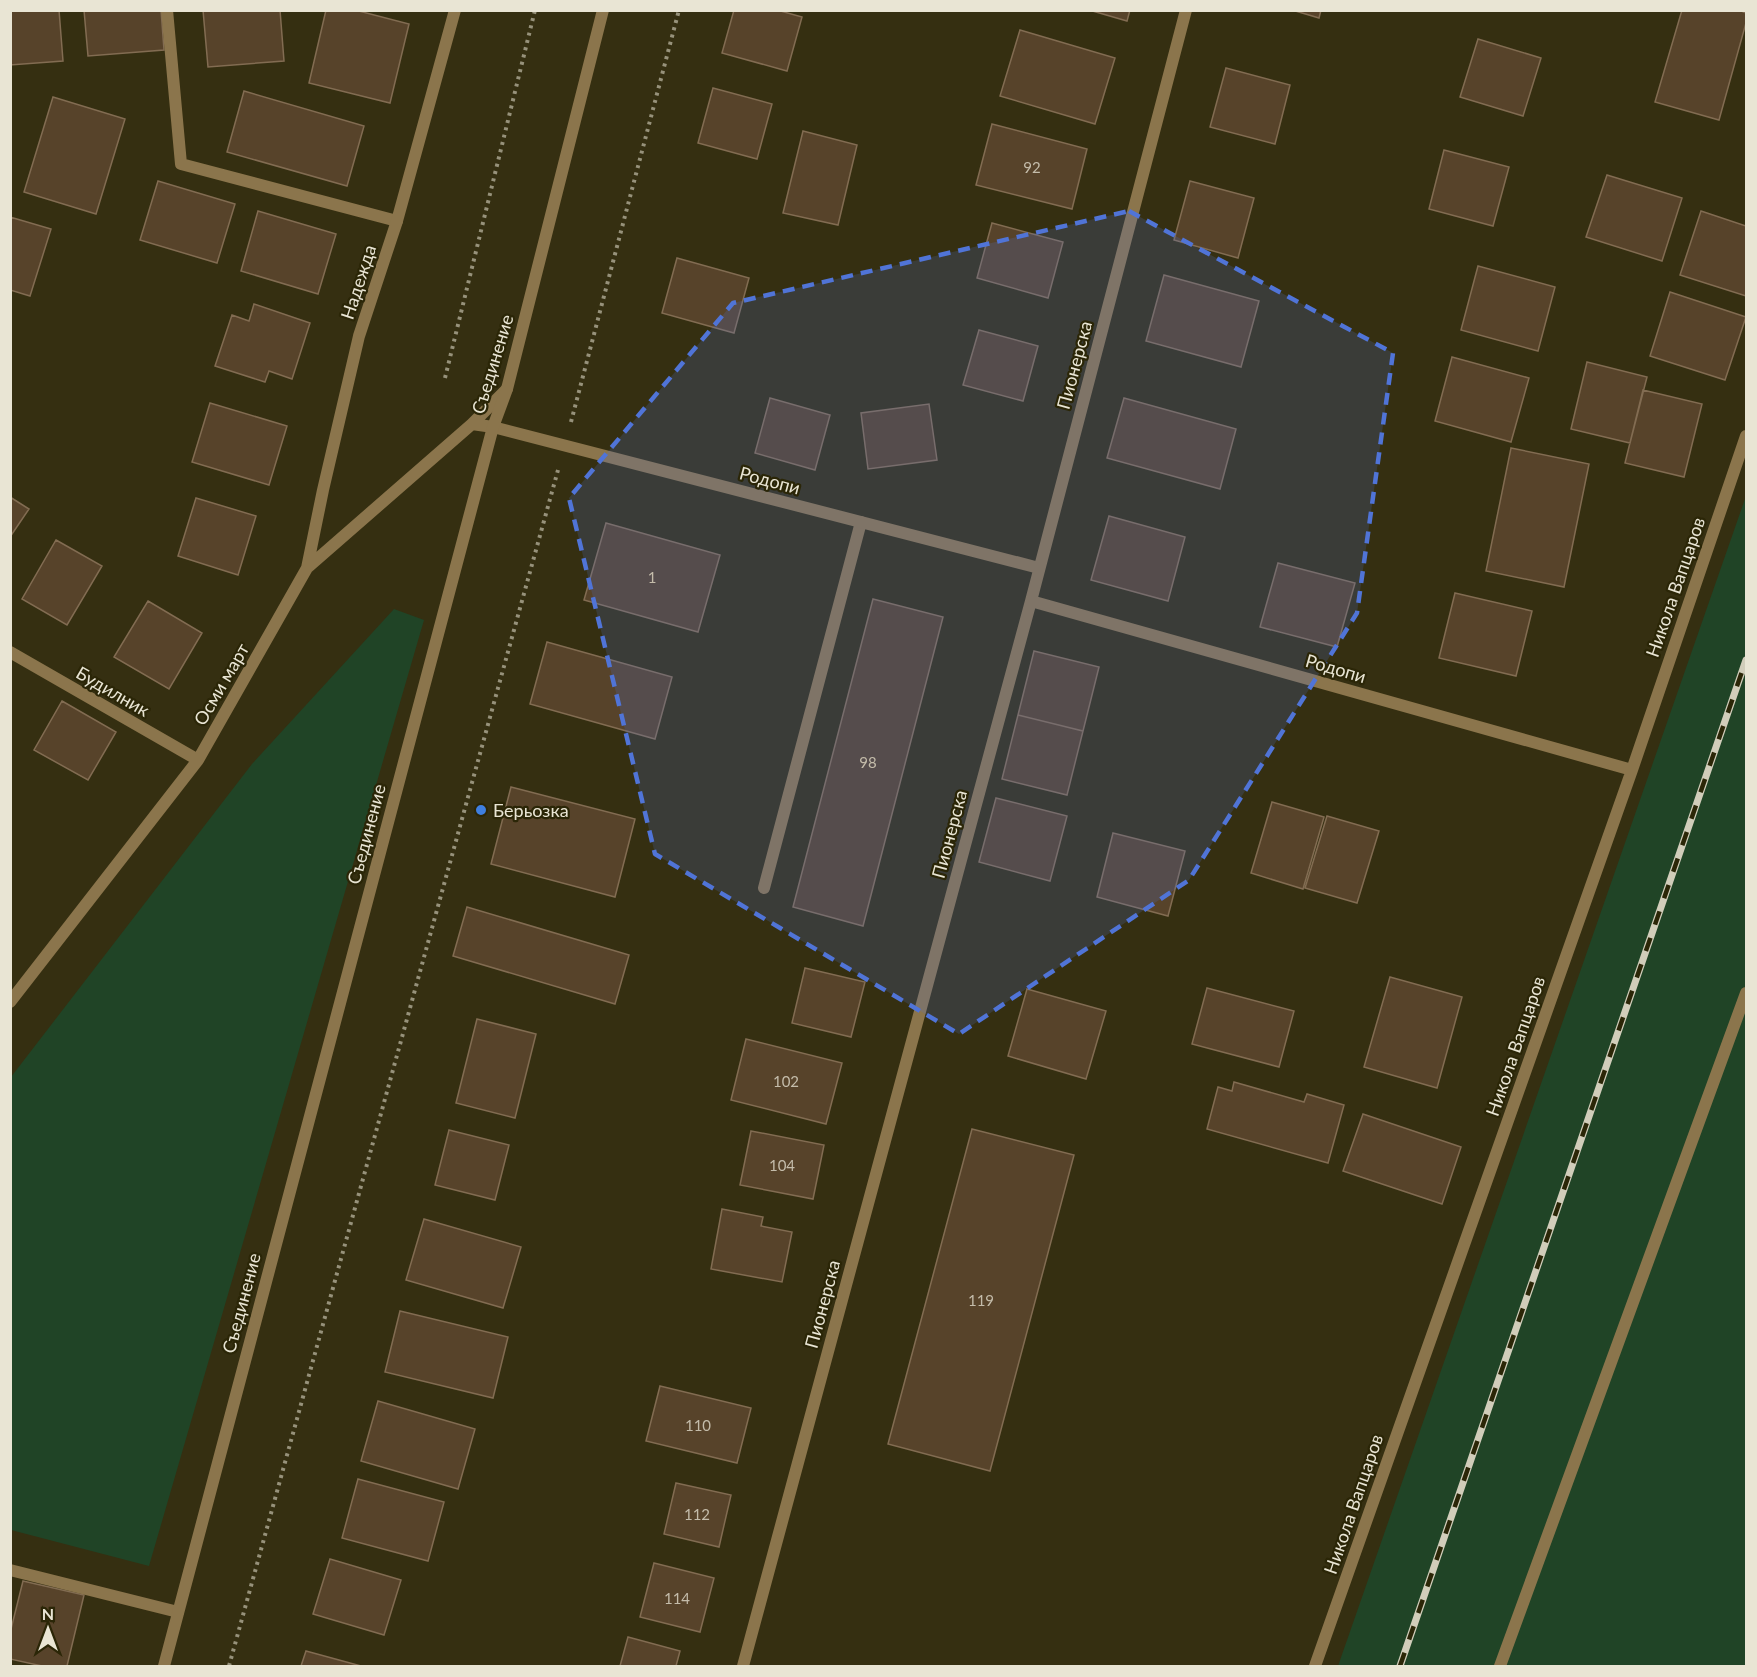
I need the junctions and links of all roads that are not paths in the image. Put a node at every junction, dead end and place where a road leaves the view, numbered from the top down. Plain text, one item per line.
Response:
1 (167, 10) edge
2 (455, 10) edge
3 (603, 10) edge
4 (1185, 10) edge
5 (397, 221) junction
6 (507, 389) junction
7 (472, 424) junction
8 (493, 427) junction
9 (1746, 436) edge
10 (861, 522) junction
11 (307, 568) junction
12 (1039, 568) junction
13 (1031, 601) junction
14 (10, 652) edge
15 (198, 760) junction
16 (1632, 770) junction
17 (764, 888) dead end
18 (1746, 993) edge
19 (10, 1002) edge
20 (10, 1570) edge
21 (178, 1612) junction
22 (164, 1666) edge
23 (743, 1666) edge
24 (1315, 1666) edge
25 (1500, 1666) edge

1 - 5 street
2 - 5 street, Надежда
3 - 6 street, Съединение
4 - 12 street, Пионерска
5 - 11 street, Надежда
6 - 7 street, Осми март
6 - 8 street, Съединение
7 - 8 street
7 - 11 street, Осми март
8 - 10 street, Родопи
8 - 21 street, Съединение
9 - 16 street, Никола Вапцаров
10 - 12 street, Родопи
10 - 17 street
11 - 15 street, Осми март
12 - 13 street, Пионерска
13 - 16 street, Родопи
13 - 23 street, Пионерска
14 - 15 street, Будилник
15 - 19 street, Осми март
16 - 24 street, Никола Вапцаров
18 - 25 street
20 - 21 street
21 - 22 street, Съединение

